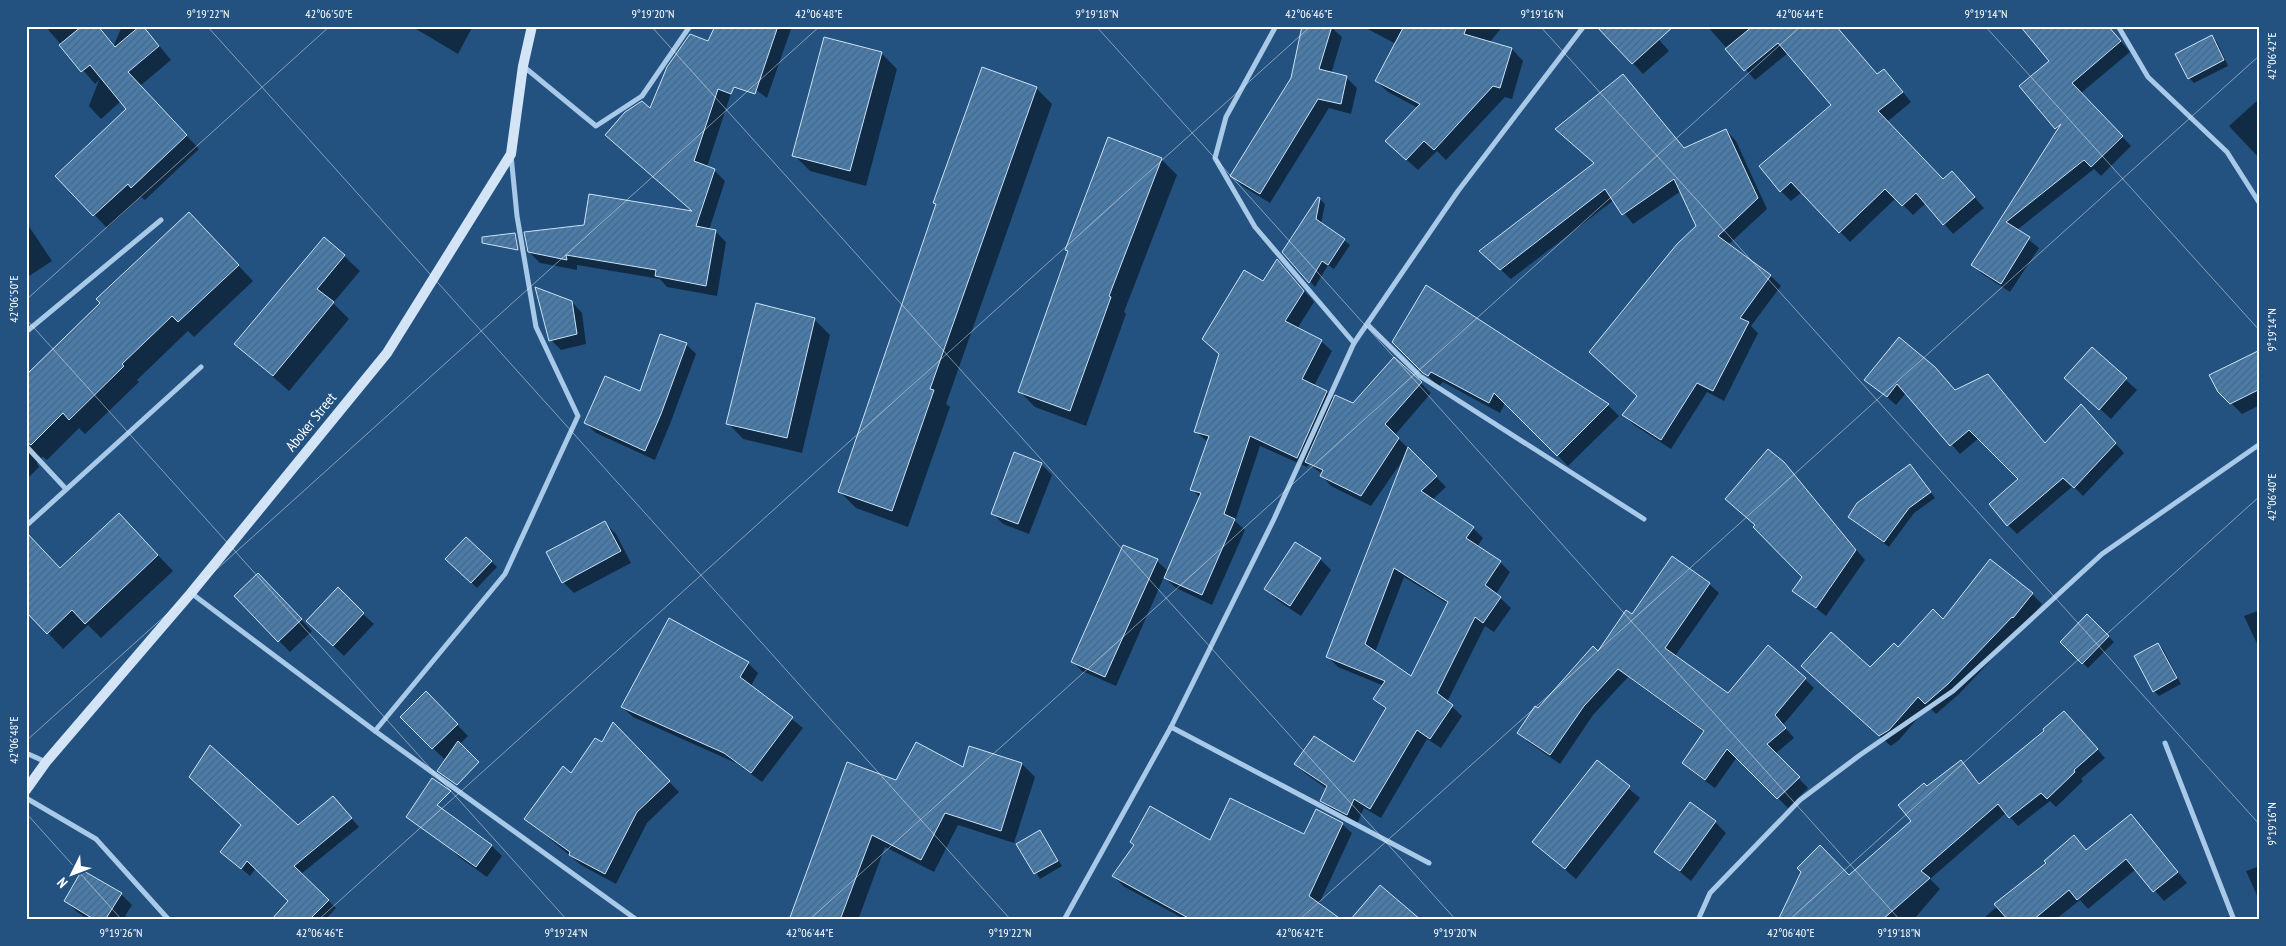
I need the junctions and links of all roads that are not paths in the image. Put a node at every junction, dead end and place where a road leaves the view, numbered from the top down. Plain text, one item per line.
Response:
1 (532, 26) edge
2 (690, 26) edge
3 (1276, 26) edge
4 (1584, 26) edge
5 (2118, 26) edge
6 (523, 66) junction
7 (511, 154) junction
8 (2260, 204) edge
9 (161, 220) dead end
10 (1367, 324) junction
11 (26, 332) edge
12 (1354, 343) junction
13 (201, 367) dead end
14 (2260, 444) edge
15 (26, 446) edge
16 (66, 489) junction
17 (1644, 519) dead end
18 (26, 526) edge
19 (191, 593) junction
20 (1171, 727) junction
21 (375, 731) junction
22 (2165, 743) dead end
23 (26, 753) edge
24 (46, 762) junction
25 (26, 790) edge
26 (26, 798) edge
27 (1429, 863) dead end
28 (169, 920) edge
29 (637, 920) edge
30 (1064, 920) edge
31 (1698, 920) edge
32 (2234, 920) edge

1 - 6 main road, Aboker Street
2 - 6 street
3 - 12 street
4 - 10 street
5 - 8 street
6 - 7 main road, Aboker Street
7 - 19 main road, Aboker Street
7 - 21 street
9 - 11 street
10 - 12 street
10 - 17 street
12 - 20 street
13 - 16 street
14 - 31 street
15 - 16 street
16 - 18 street
19 - 21 street
19 - 24 main road, Aboker Street
20 - 27 street
20 - 30 street
21 - 29 street
22 - 32 street
23 - 24 street
24 - 25 main road, Aboker Street
26 - 28 street

